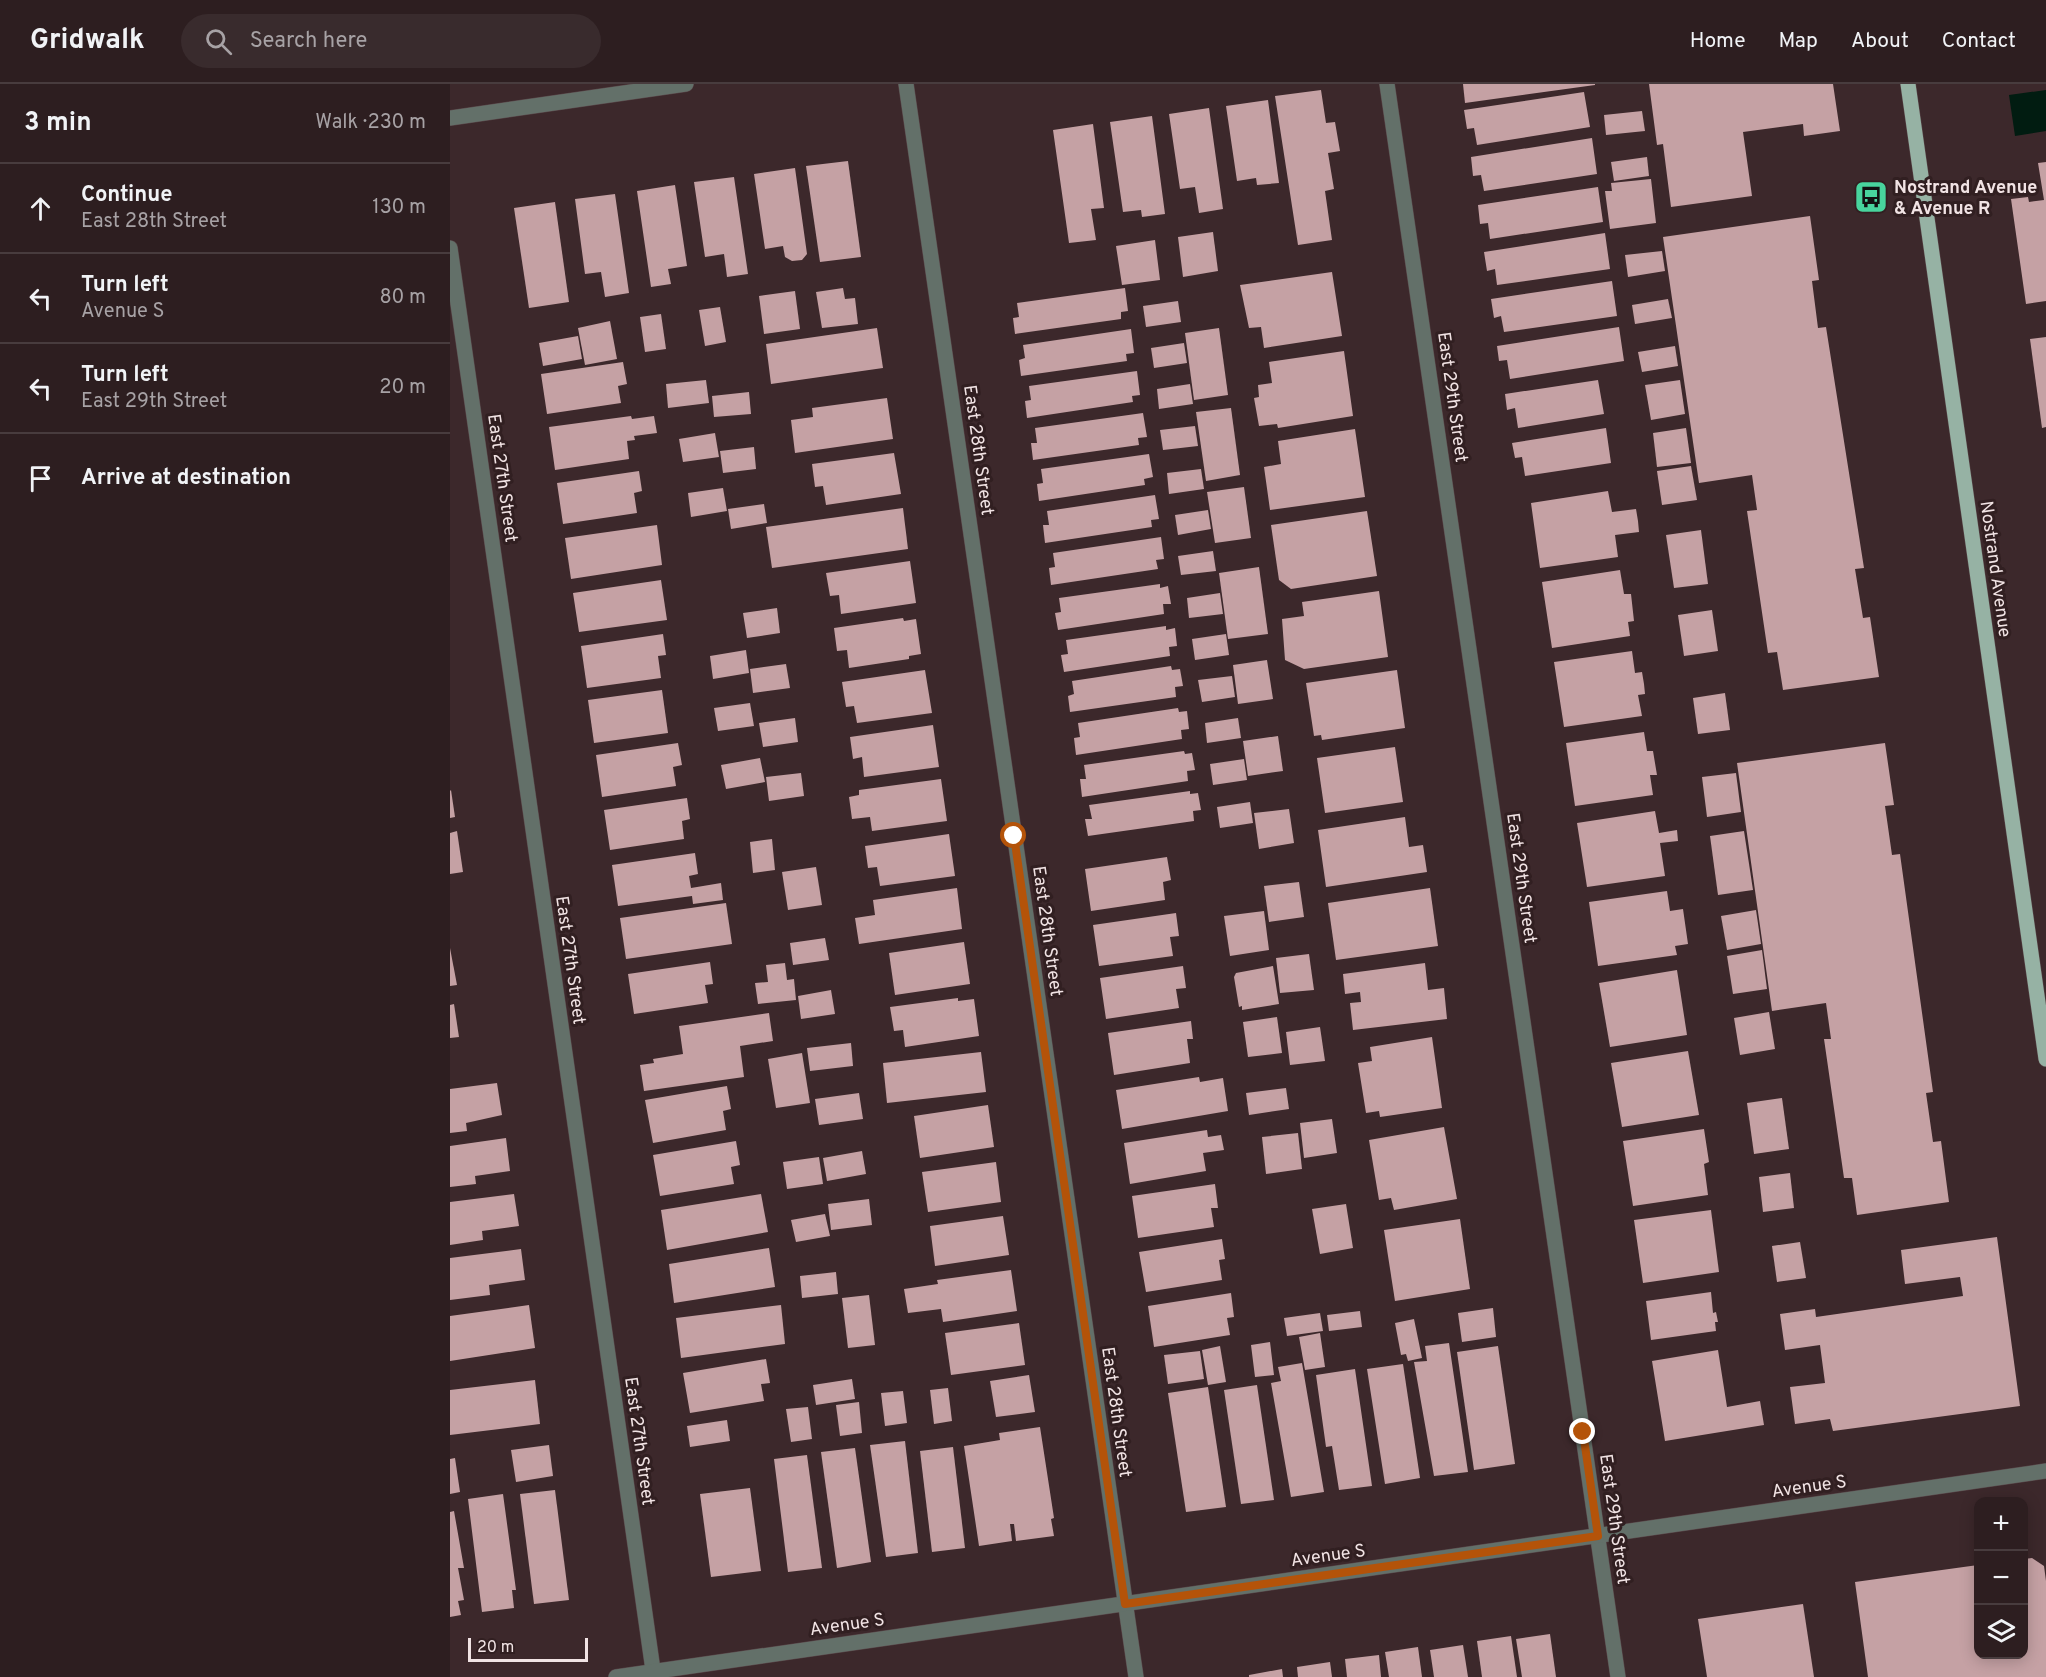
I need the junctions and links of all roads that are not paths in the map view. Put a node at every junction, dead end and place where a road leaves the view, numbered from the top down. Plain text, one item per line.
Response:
1 (686, 84) edge
2 (906, 84) edge
3 (1387, 84) edge
4 (1908, 84) edge
5 (450, 118) edge
6 (450, 248) edge
7 (2046, 1059) edge
8 (2046, 1471) edge
9 (1598, 1536) junction
10 (1125, 1604) junction
11 (654, 1674) edge
12 (616, 1677) edge
13 (1136, 1677) edge
14 (1618, 1677) edge

1 - 5 street
2 - 10 street, East 28th Street
3 - 9 street, East 29th Street
4 - 7 main road, Nostrand Avenue
6 - 11 street, East 27th Street
8 - 9 street, Avenue S
9 - 10 street, Avenue S
9 - 14 street, East 29th Street
10 - 11 street, Avenue S
10 - 13 street, East 28th Street
11 - 12 street, Avenue S

